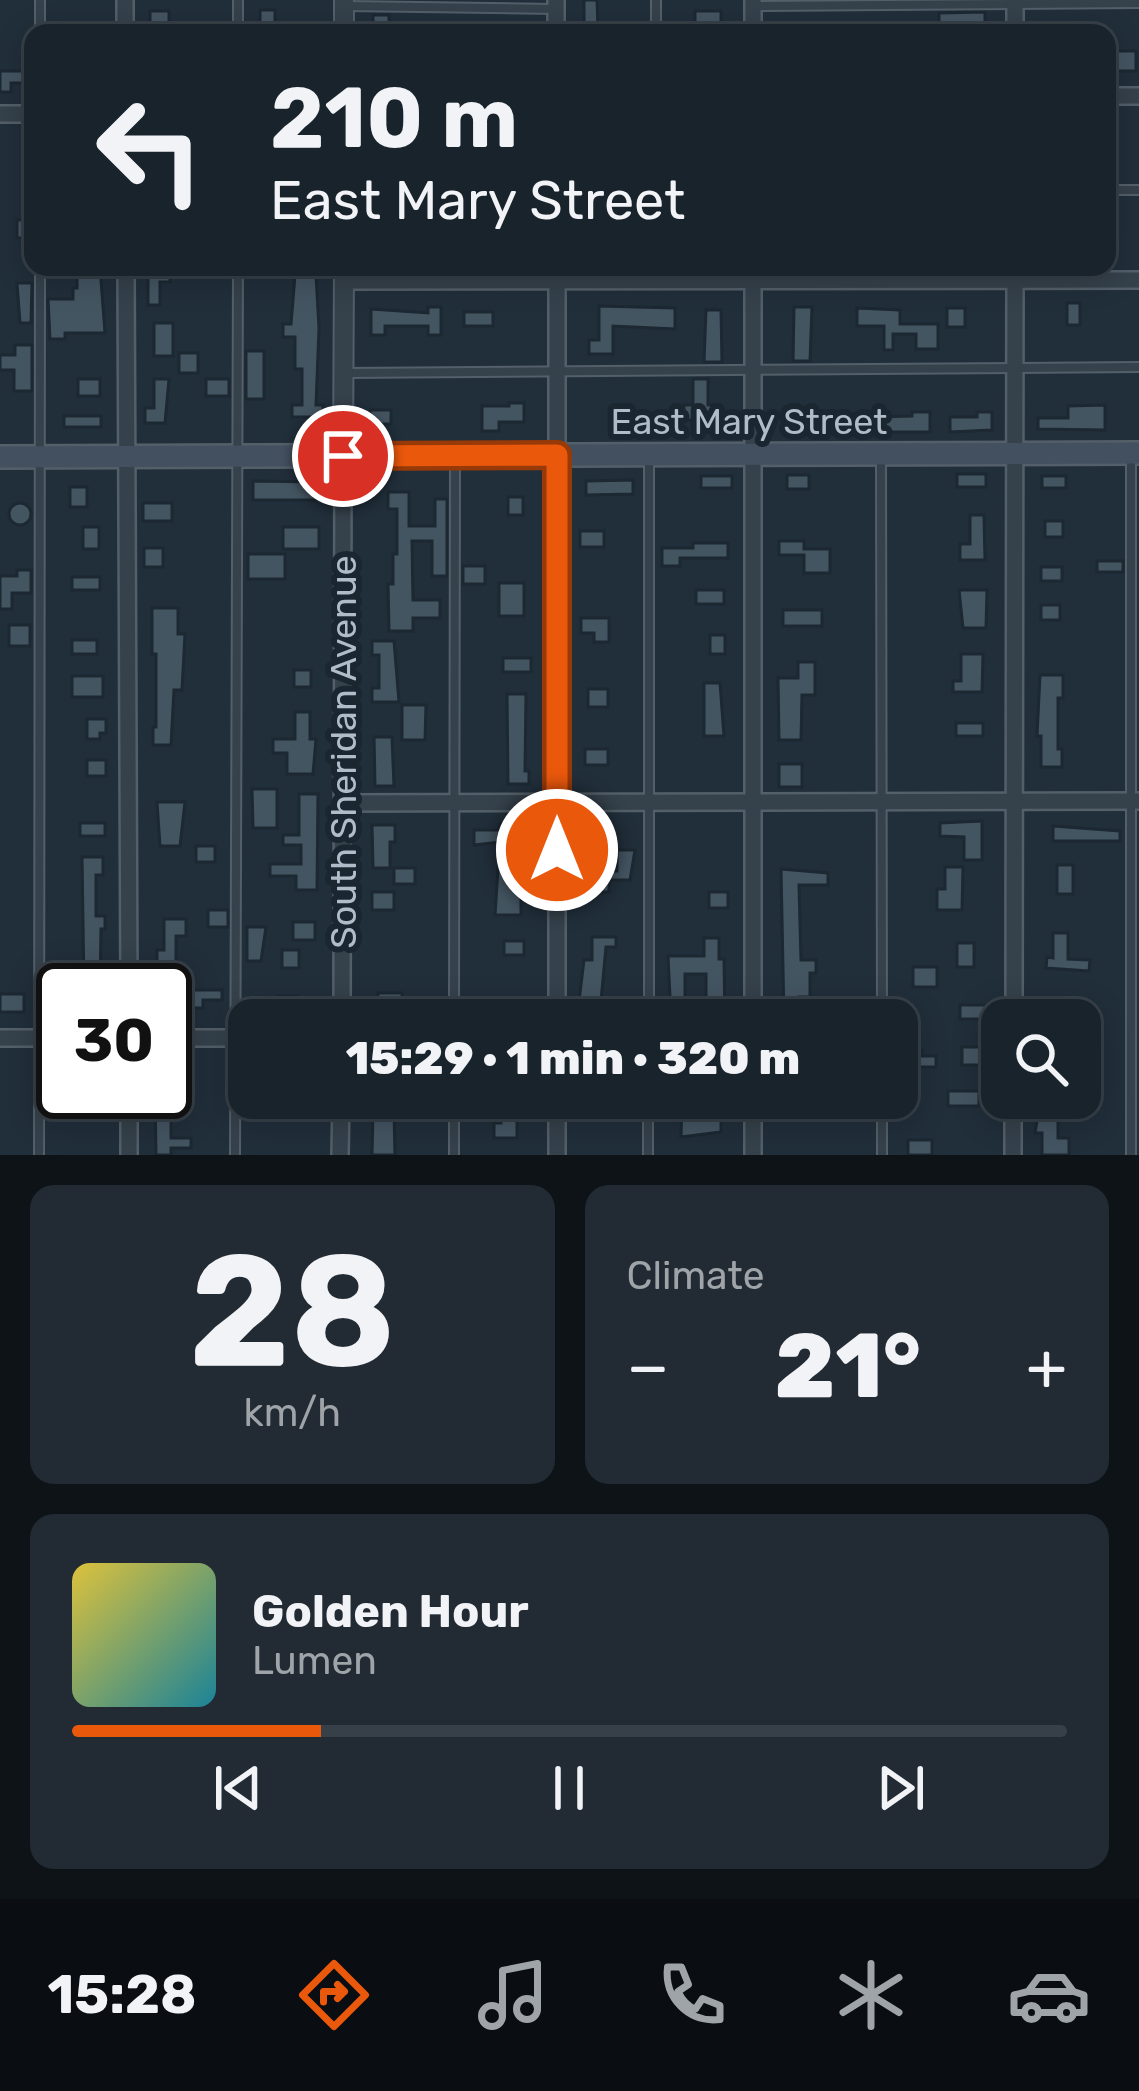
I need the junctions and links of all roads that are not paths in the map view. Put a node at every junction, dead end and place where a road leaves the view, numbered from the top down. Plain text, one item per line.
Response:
1 (1015, 2) edge
2 (344, 3) edge
3 (753, 3) edge
4 (1139, 3) edge
5 (556, 4) edge
6 (40, 276) edge
7 (126, 276) edge
8 (238, 276) edge
9 (344, 276) edge
10 (556, 276) edge
11 (753, 276) edge
12 (1015, 276) edge
13 (1068, 276) edge
14 (1139, 280) edge
15 (1015, 368) junction
16 (1139, 368) edge
17 (753, 371) junction
18 (556, 372) junction
19 (343, 373) junction
20 (1015, 453) junction
21 (1135, 453) edge
22 (753, 454) junction
23 (881, 454) junction
24 (455, 455) junction
25 (557, 455) junction
26 (649, 455) junction
27 (343, 456) junction
28 (40, 457) junction
29 (127, 457) junction
30 (236, 457) junction
31 (0, 458) edge
32 (882, 801) junction
33 (1014, 801) junction
34 (1135, 801) edge
35 (557, 802) junction
36 (650, 802) junction
37 (753, 802) junction
38 (342, 803) junction
39 (455, 803) junction
40 (39, 963) edge
41 (129, 963) edge
42 (236, 999) edge
43 (342, 999) edge
44 (454, 999) edge
45 (557, 999) edge
46 (649, 999) edge
47 (753, 999) edge
48 (882, 999) edge
49 (1014, 999) edge
50 (36, 1037) edge
51 (0, 1038) edge
52 (192, 1038) edge
53 (228, 1038) edge
54 (39, 1119) edge
55 (129, 1119) edge
56 (236, 1119) edge
57 (341, 1119) edge
58 (454, 1119) edge
59 (557, 1119) edge
60 (649, 1119) edge
61 (753, 1119) edge
62 (882, 1119) edge
63 (1013, 1119) edge
64 (39, 1155) edge
65 (130, 1155) edge
66 (236, 1155) edge
67 (340, 1155) edge
68 (454, 1155) edge
69 (557, 1155) edge
70 (648, 1155) edge
71 (753, 1155) edge
72 (883, 1155) edge
73 (1013, 1155) edge
74 (1131, 1155) edge

1 - 3 lane
1 - 4 lane
2 - 5 lane
6 - 28 lane
7 - 29 street
8 - 30 lane
9 - 19 street, South Sheridan Avenue
10 - 18 street
11 - 17 street
12 - 15 street
13 - 14 street
15 - 16 lane
15 - 17 lane
15 - 20 street
17 - 18 lane
17 - 22 street
18 - 19 lane
18 - 25 street
19 - 27 street, South Sheridan Avenue
20 - 21 main road, East Mary Street
20 - 23 main road, East Mary Street
20 - 33 street
21 - 34 lane
22 - 23 main road, East Mary Street
22 - 26 main road, East Mary Street
22 - 37 street
23 - 32 lane
24 - 25 main road, East Mary Street
24 - 27 main road, East Mary Street
24 - 39 lane
25 - 26 main road, East Mary Street
25 - 35 street
26 - 36 lane
27 - 30 main road, East Mary Street
27 - 38 street, South Sheridan Avenue
28 - 29 main road, East Mary Street
28 - 31 main road, East Mary Street
28 - 40 lane
29 - 30 main road, East Mary Street
29 - 41 street
30 - 42 lane
32 - 33 street
32 - 37 street
32 - 48 lane
33 - 34 street
33 - 49 street
34 - 74 lane
35 - 36 street
35 - 39 street
35 - 45 street
36 - 37 street
36 - 46 lane
37 - 47 street
38 - 39 street
38 - 43 street, South Sheridan Avenue
39 - 44 lane
50 - 51 street
52 - 53 street
54 - 64 lane
55 - 65 street
56 - 66 lane
57 - 67 street
58 - 68 lane
59 - 69 street
60 - 70 lane
61 - 71 street
62 - 72 lane
63 - 73 street

